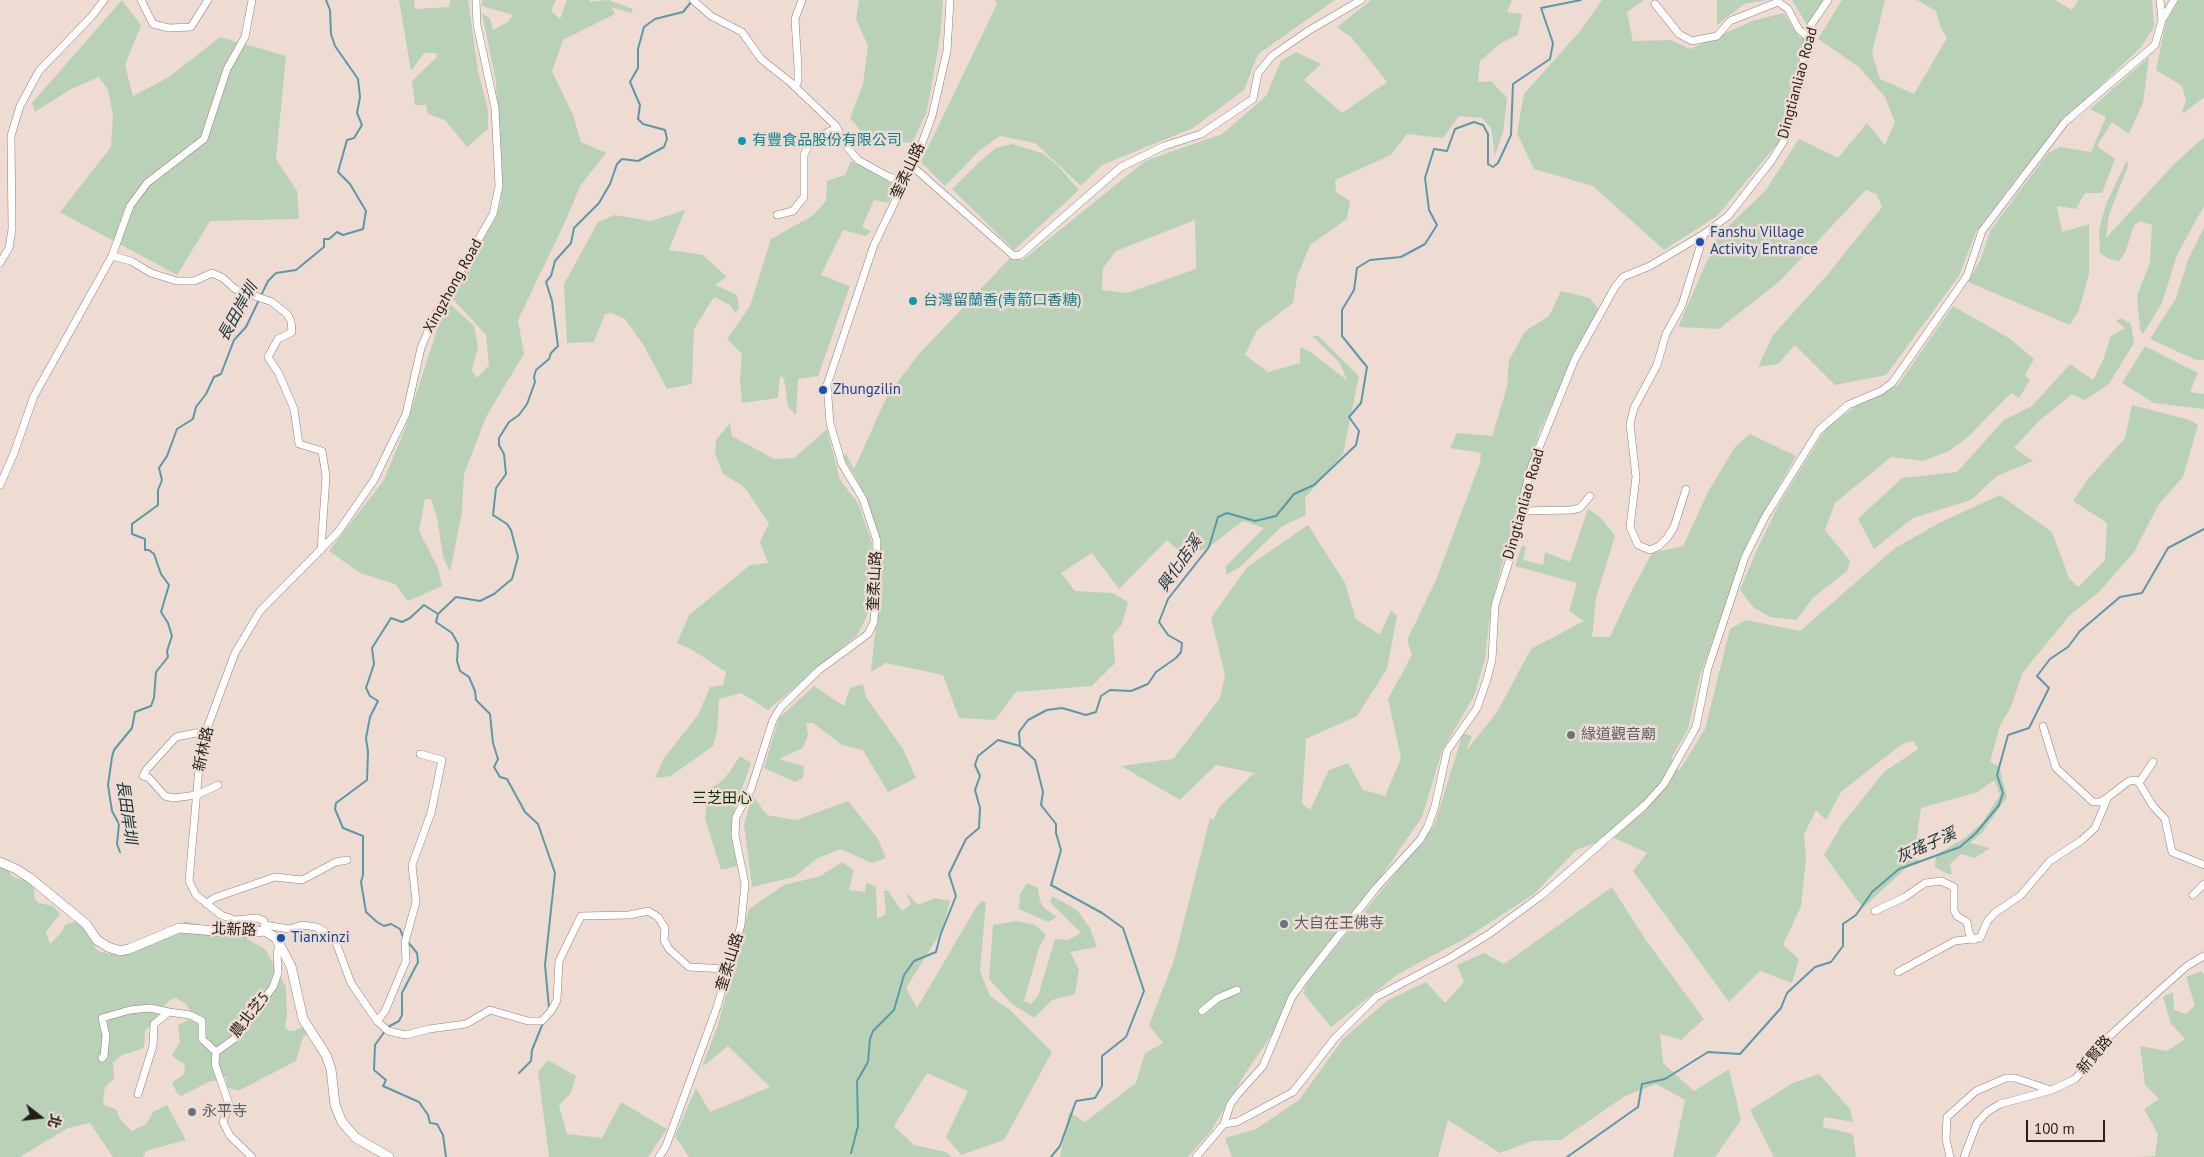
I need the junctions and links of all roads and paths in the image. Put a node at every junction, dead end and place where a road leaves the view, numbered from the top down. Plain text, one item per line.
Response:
1 (104, 0) edge
2 (141, 0) edge
3 (208, 0) edge
4 (252, 0) edge
5 (476, 0) edge
6 (802, 0) edge
7 (950, 0) edge
8 (1361, 0) edge
9 (1828, 0) edge
10 (2160, 0) edge
11 (2174, 0) edge
12 (697, 2) edge
13 (1654, 4) dead end
14 (2162, 20) junction
15 (1808, 37) junction
16 (795, 87) junction
17 (836, 126) junction
18 (912, 166) junction
19 (904, 181) junction
20 (776, 215) dead end
21 (1704, 234) junction
22 (112, 256) junction
23 (0, 262) edge
24 (0, 485) edge
25 (1686, 489) dead end
26 (1590, 496) dead end
27 (1521, 511) junction
28 (321, 550) junction
29 (2043, 726) dead end
30 (206, 732) junction
31 (420, 754) dead end
32 (2153, 762) dead end
33 (2139, 782) junction
34 (218, 785) dead end
35 (197, 795) junction
36 (2108, 797) junction
37 (347, 860) dead end
38 (0, 862) edge
39 (2204, 865) edge
40 (2204, 884) edge
41 (2193, 896) dead end
42 (206, 904) junction
43 (1875, 911) dead end
44 (265, 928) junction
45 (1974, 940) junction
46 (280, 945) junction
47 (2204, 956) edge
48 (727, 969) junction
49 (1898, 972) dead end
50 (1236, 990) dead end
51 (1202, 1011) dead end
52 (169, 1012) junction
53 (383, 1026) junction
54 (216, 1052) junction
55 (102, 1058) dead end
56 (2052, 1090) junction
57 (138, 1094) dead end
58 (1224, 1124) junction
59 (252, 1157) edge
60 (389, 1157) edge
61 (659, 1157) edge
62 (1196, 1157) edge
63 (1950, 1157) edge
64 (1964, 1157) edge

1 - 23 street
2 - 3 street
4 - 22 street
5 - 28 street, Xingzhong Road
6 - 16 street
7 - 18 street, 奎柔山路
8 - 18 street
9 - 15 street, Dingtianliao Road
10 - 14 street
11 - 14 street
12 - 16 street
13 - 15 street
14 - 58 street
15 - 21 street, Dingtianliao Road
16 - 17 street
17 - 19 street
17 - 20 street
18 - 19 street, 奎柔山路
19 - 48 street, 奎柔山路
21 - 25 street
21 - 27 street, Dingtianliao Road
22 - 24 street
22 - 28 street
26 - 27 street
27 - 58 street, Dingtianliao Road
28 - 30 street, 新林路
29 - 36 street
30 - 35 street, 新林路
30 - 35 street
31 - 53 street
32 - 33 street
33 - 36 street
33 - 39 street
34 - 35 street
35 - 42 street, 新林路
36 - 45 street
37 - 42 street
38 - 44 main road, 北新路
40 - 41 street
42 - 44 street, 新林路
43 - 45 street
44 - 46 main road, 北新路
44 - 53 street, 新林路
45 - 49 street
46 - 54 street, 農北芝5
46 - 60 main road, 北新路
47 - 56 street, 新賢路
48 - 53 street
48 - 61 street, 奎柔山路
50 - 51 street
52 - 54 street
52 - 55 street
52 - 57 street
54 - 59 street
56 - 63 street
56 - 64 street, 新賢路
58 - 62 street

